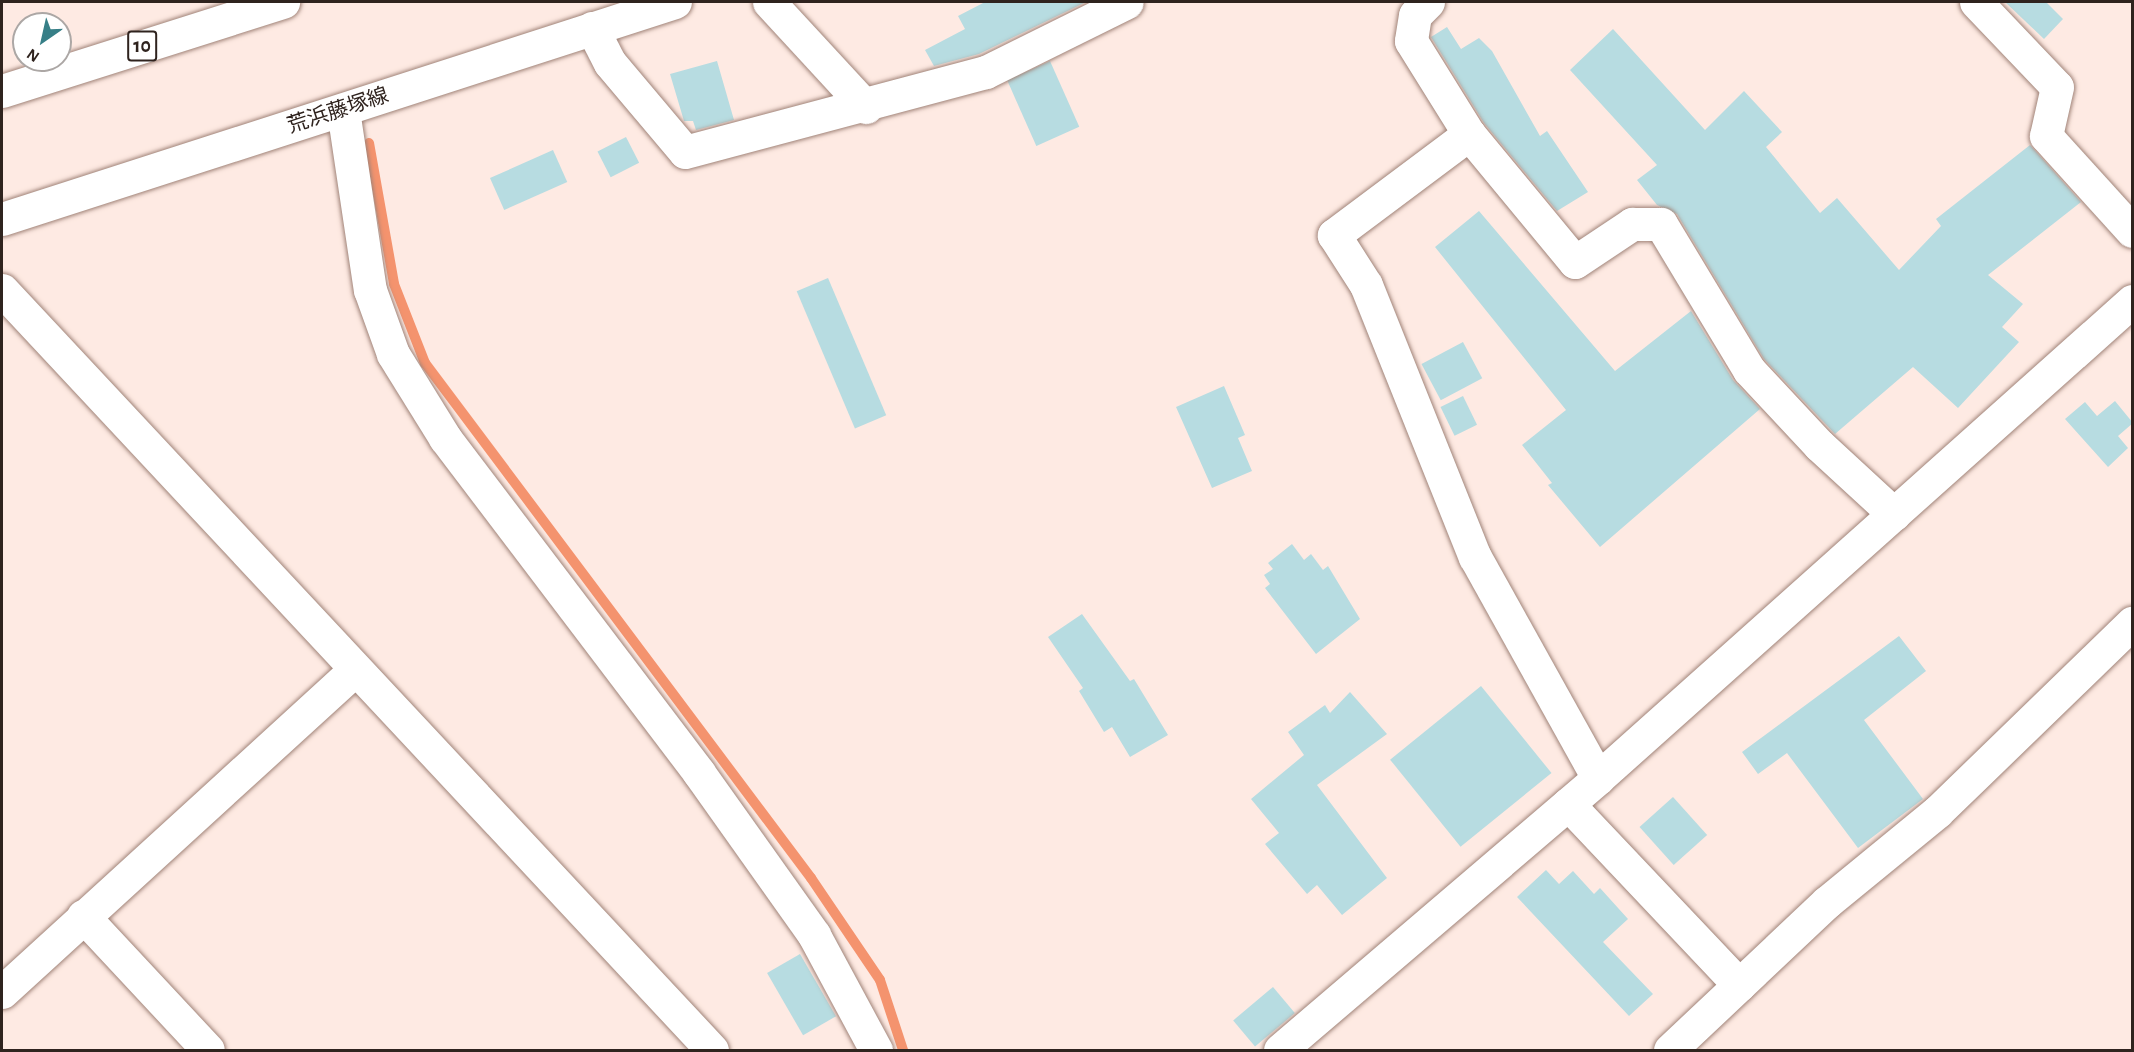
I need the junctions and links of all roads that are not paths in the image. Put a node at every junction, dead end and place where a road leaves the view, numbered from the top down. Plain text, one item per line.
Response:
1 (283, 2) edge
2 (675, 2) edge
3 (769, 2) edge
4 (1127, 2) edge
5 (1976, 2) edge
6 (1414, 6) edge
7 (592, 28) junction
8 (2, 91) edge
9 (866, 107) junction
10 (343, 110) junction
11 (1469, 134) junction
12 (2, 219) edge
13 (2133, 231) edge
14 (2, 290) edge
15 (2133, 301) edge
16 (1894, 514) junction
17 (2133, 624) edge
18 (354, 671) junction
19 (1598, 778) junction
20 (1568, 804) junction
21 (83, 916) junction
22 (1739, 985) junction
23 (2, 992) edge
24 (208, 1050) edge
25 (712, 1050) edge
26 (876, 1050) edge
27 (1280, 1050) edge
28 (1670, 1050) edge

1 - 8 street, 10
2 - 7 street, 荒浜藤塚線
3 - 9 street
4 - 9 street
5 - 13 street
6 - 11 street
7 - 9 street
7 - 10 street, 荒浜藤塚線
10 - 12 street, 荒浜藤塚線
10 - 26 street
11 - 16 street
11 - 19 street
14 - 18 street
15 - 16 street
16 - 19 street
17 - 22 street
18 - 21 street
18 - 25 street
19 - 20 street
20 - 22 street
20 - 27 street
21 - 23 street
21 - 24 street
22 - 28 street

